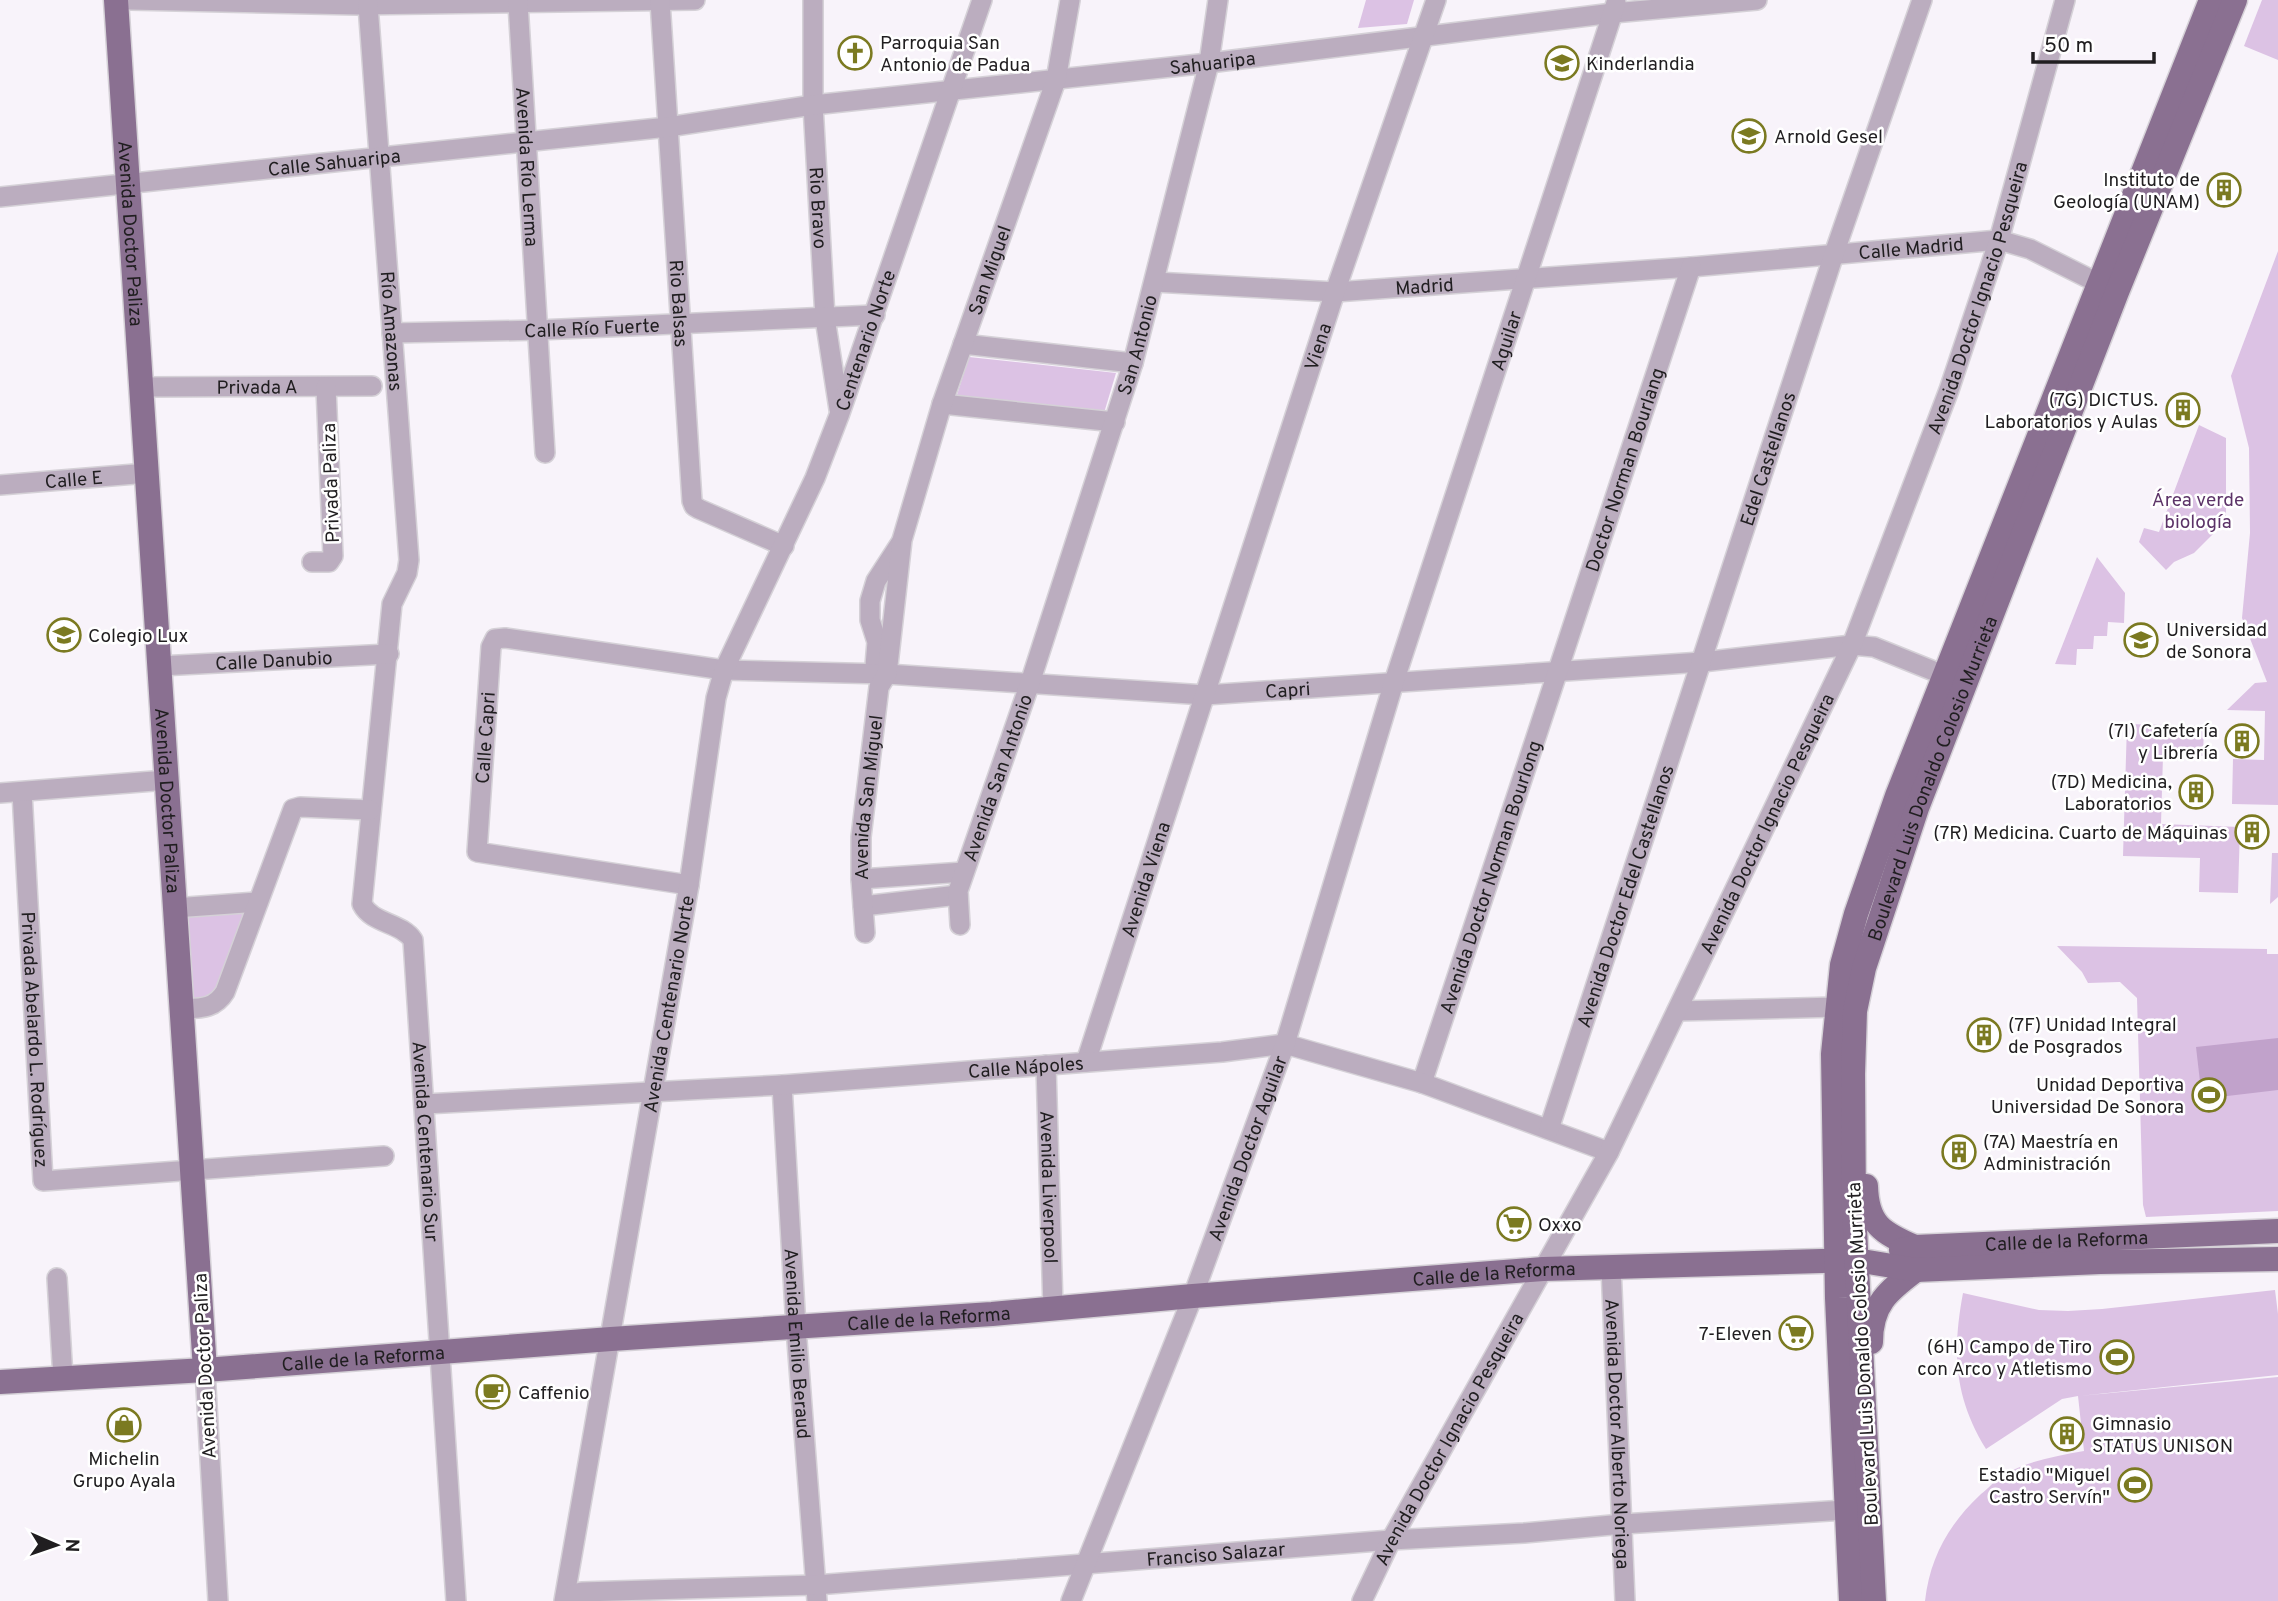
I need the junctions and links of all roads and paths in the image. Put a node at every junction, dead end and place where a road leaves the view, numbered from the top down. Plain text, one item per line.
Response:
1 (116, 0) edge
2 (131, 0) edge
3 (695, 0) edge
4 (813, 0) edge
5 (982, 0) edge
6 (1070, 0) edge
7 (1218, 0) edge
8 (1436, 0) edge
9 (1757, 0) edge
10 (1922, 0) edge
11 (2065, 0) edge
12 (2211, 0) edge
13 (2235, 0) edge
14 (242, 1) edge
15 (592, 1) edge
16 (660, 1) edge
17 (473, 2) edge
18 (361, 3) edge
19 (518, 3) junction
20 (1615, 6) edge
21 (1425, 36) junction
22 (1209, 63) junction
23 (1056, 80) junction
24 (950, 90) junction
25 (813, 105) junction
26 (668, 127) junction
27 (525, 143) junction
28 (379, 159) junction
29 (127, 186) junction
30 (0, 198) edge
31 (1999, 240) junction
32 (1834, 254) junction
33 (1691, 267) junction
34 (1525, 279) junction
35 (1155, 282) junction
36 (2109, 288) junction
37 (1335, 292) junction
38 (875, 315) junction
39 (825, 318) junction
40 (681, 324) junction
41 (539, 330) junction
42 (392, 333) junction
43 (963, 344) junction
44 (1133, 363) junction
45 (372, 386) dead end
46 (143, 387) junction
47 (326, 387) junction
48 (942, 404) junction
49 (840, 413) junction
50 (1115, 422) junction
51 (545, 453) dead end
52 (148, 473) junction
53 (0, 485) edge
54 (784, 545) junction
55 (312, 562) dead end
56 (1852, 645) junction
57 (388, 654) junction
58 (1702, 662) junction
59 (160, 666) junction
60 (724, 670) junction
61 (1559, 672) junction
62 (880, 678) junction
63 (1955, 680) junction
64 (1394, 682) junction
65 (1030, 683) junction
66 (1205, 695) junction
67 (167, 780) junction
68 (22, 792) junction
69 (0, 793) edge
70 (370, 810) junction
71 (1892, 811) junction
72 (964, 872) junction
73 (861, 879) junction
74 (689, 885) junction
75 (958, 895) junction
76 (258, 902) junction
77 (863, 906) junction
78 (174, 908) junction
79 (960, 925) dead end
80 (865, 933) dead end
81 (1864, 968) junction
82 (1837, 1007) junction
83 (180, 1009) junction
84 (1677, 1011) junction
85 (1285, 1044) junction
86 (1086, 1062) junction
87 (1046, 1065) junction
88 (1422, 1083) junction
89 (782, 1085) junction
90 (654, 1092) junction
91 (425, 1104) junction
92 (1549, 1129) junction
93 (1609, 1152) junction
94 (384, 1156) dead end
95 (191, 1169) junction
96 (2278, 1231) edge
97 (1916, 1258) junction
98 (2278, 1259) edge
99 (1846, 1260) junction
100 (1611, 1266) junction
101 (1543, 1269) junction
102 (57, 1278) dead end
103 (1193, 1296) junction
104 (1053, 1309) junction
105 (796, 1328) junction
106 (611, 1339) junction
107 (440, 1352) junction
108 (205, 1370) junction
109 (63, 1378) junction
110 (0, 1382) edge
111 (1866, 1447) junction
112 (1858, 1509) junction
113 (1623, 1524) junction
114 (1391, 1540) junction
115 (1086, 1564) junction
116 (817, 1593) edge
117 (218, 1601) edge
118 (456, 1601) edge
119 (565, 1601) edge
120 (1071, 1601) edge
121 (1362, 1601) edge
122 (1625, 1601) edge
123 (1851, 1601) edge
124 (1874, 1601) edge

1 - 29 main road, Avenida Doctor Paliza
2 - 14 street
3 - 16 street
4 - 25 street, Rio Bravo
5 - 24 street, Centenario Norte
6 - 23 street, San Miguel
7 - 22 street, San Antonio
8 - 21 street, Viena
9 - 20 street, Sahuaripa
10 - 32 street
11 - 31 street, Avenida Doctor Ignacio Pesqueira
12 - 36 main road, Boulevard Luis Donaldo Colosio Murrieta
13 - 36 main road, Boulevard Luis Donaldo Colosio Murrieta
14 - 18 street
15 - 16 street
15 - 19 street
16 - 26 street, Rio Balsas
17 - 18 street
17 - 19 street
18 - 28 street, Río Amazonas
19 - 27 street, Avenida Río Lerma
20 - 21 street, Sahuaripa
20 - 34 street, Aguilar
21 - 22 street, Sahuaripa
21 - 37 street, Viena
22 - 23 street, Sahuaripa
22 - 35 street, San Antonio
23 - 24 street, Sahuaripa
23 - 43 street, San Miguel
24 - 25 street, Sahuaripa
24 - 38 street, Centenario Norte
25 - 26 street, Sahuaripa
25 - 39 street, Rio Bravo
26 - 27 street, Calle Sahuaripa
26 - 40 street, Rio Balsas
27 - 28 street, Calle Sahuaripa
27 - 41 street, Avenida Río Lerma
28 - 29 street, Calle Sahuaripa
28 - 42 street, Río Amazonas
29 - 30 street, Calle Sahuaripa
29 - 46 main road, Avenida Doctor Paliza
31 - 32 street, Calle Madrid
31 - 36 street, Calle Madrid
31 - 56 street, Avenida Doctor Ignacio Pesqueira
32 - 33 street, Calle Madrid
32 - 58 street, Edel Castellanos
33 - 34 street, Madrid
33 - 61 street, Doctor Norman Bourlang
34 - 37 street, Madrid
34 - 64 street, Aguilar
35 - 37 street, Madrid
35 - 44 street, San Antonio
36 - 63 main road, Boulevard Luis Donaldo Colosio Murrieta
37 - 66 street, Viena
38 - 39 street, Calle Río Fuerte
38 - 49 street, Centenario Norte
39 - 40 street, Calle Río Fuerte
39 - 49 street, Rio Bravo
40 - 41 street, Calle Río Fuerte
40 - 54 street, Rio Balsas
41 - 42 street, Calle Río Fuerte
41 - 51 street, Avenida Río Lerma
42 - 57 street, Río Amazonas
43 - 44 street
43 - 48 street, San Miguel
44 - 50 street, San Antonio
45 - 47 street, Privada A
46 - 47 street, Privada A
46 - 52 main road, Avenida Doctor Paliza
47 - 55 street, Privada Paliza
48 - 50 street
48 - 62 street, San Miguel
49 - 54 street, Centenario Norte
50 - 65 street, San Antonio
52 - 53 street, Calle E
52 - 59 main road, Avenida Doctor Paliza
54 - 60 street, Centenario Norte
56 - 58 street, Capri
56 - 63 street
56 - 84 street, Avenida Doctor Ignacio Pesqueira
57 - 59 street, Calle Danubio
57 - 70 street, Río Amazonas
58 - 61 street, Capri
58 - 92 street, Avenida Doctor Edel Castellanos
59 - 67 main road, Avenida Doctor Paliza
60 - 62 street, Capri
60 - 74 street, Avenida Centenario Norte
60 - 74 street, Calle Capri
61 - 64 street, Capri
61 - 88 street, Avenida Doctor Norman Bourlong
62 - 65 street, Capri
62 - 73 street, Avenida San Miguel
63 - 71 main road, Boulevard Luis Donaldo Colosio Murrieta
63 - 81 main road, Boulevard Luis Donaldo Colosio Murrieta
64 - 66 street, Capri
64 - 85 street, Avenida Doctor Aguilar
65 - 66 street, Capri
65 - 72 street, Avenida San Antonio
66 - 86 street, Avenida Viena
67 - 68 street
67 - 78 main road, Avenida Doctor Paliza
68 - 69 street
68 - 95 street, Privada Abelardo L. Rodríguez
70 - 76 street
70 - 91 street, Avenida Centenario Sur
71 - 81 main road
71 - 82 main road, Boulevard Luis Donaldo Colosio Murrieta
72 - 73 street
72 - 75 street
73 - 77 street, Avenida San Miguel
74 - 90 street, Avenida Centenario Norte
75 - 77 street
75 - 79 street
76 - 78 street
76 - 83 street
77 - 80 street, Avenida San Miguel
78 - 83 main road, Avenida Doctor Paliza
81 - 97 main road
81 - 99 main road, Boulevard Luis Donaldo Colosio Murrieta
82 - 84 street
82 - 99 main road, Boulevard Luis Donaldo Colosio Murrieta
83 - 95 main road, Avenida Doctor Paliza
84 - 93 street, Avenida Doctor Ignacio Pesqueira
85 - 86 street, Calle Nápoles
85 - 88 street, Calle Nápoles
85 - 103 street, Avenida Doctor Aguilar
86 - 87 street, Calle Nápoles
87 - 89 street, Calle Nápoles
87 - 104 street, Avenida Liverpool
88 - 92 street, Calle Nápoles
89 - 90 street, Calle Nápoles
89 - 105 street, Avenida Emilio Beraud
90 - 91 street, Calle Nápoles
90 - 106 street, Avenida Centenario Norte
91 - 107 street, Avenida Centenario Sur
92 - 93 street, Calle Nápoles
93 - 101 street, Avenida Doctor Ignacio Pesqueira
94 - 95 street
95 - 108 main road, Avenida Doctor Paliza
96 - 97 main road, Calle de la Reforma
97 - 98 main road, Calle de la Reforma
97 - 99 main road, Calle de la Reforma
97 - 111 main road
99 - 100 main road, Calle de la Reforma
99 - 111 main road, Boulevard Luis Donaldo Colosio Murrieta
99 - 112 main road, Boulevard Luis Donaldo Colosio Murrieta
100 - 101 main road, Calle de la Reforma
100 - 113 street, Avenida Doctor Alberto Noriega
101 - 103 main road, Calle de la Reforma
101 - 114 street, Avenida Doctor Ignacio Pesqueira
102 - 109 street
103 - 104 main road, Calle de la Reforma
103 - 115 street, Avenida Doctor Aguilar
104 - 105 main road, Calle de la Reforma
105 - 106 main road, Calle de la Reforma
105 - 116 street, Avenida Emilio Beraud
106 - 107 main road, Calle de la Reforma
106 - 119 street, Avenida Centenario Norte
107 - 108 main road, Calle de la Reforma
107 - 118 street, Avenida Centenario Sur
108 - 109 main road, Calle de la Reforma
108 - 117 street, Avenida Doctor Paliza
109 - 110 main road, Calle de la Reforma
111 - 112 main road, Boulevard Luis Donaldo Colosio Murrieta
112 - 113 street, Franciso Salazar
112 - 123 main road, Boulevard Luis Donaldo Colosio Murrieta
112 - 124 main road, Boulevard Luis Donaldo Colosio Murrieta
113 - 114 street, Franciso Salazar
113 - 122 street, Avenida Doctor Alberto Noriega
114 - 115 street, Franciso Salazar
114 - 121 street, Avenida Doctor Ignacio Pesqueira
115 - 116 street, Franciso Salazar
115 - 120 street, Avenida Doctor Aguilar
116 - 119 street, Franciso Salazar

